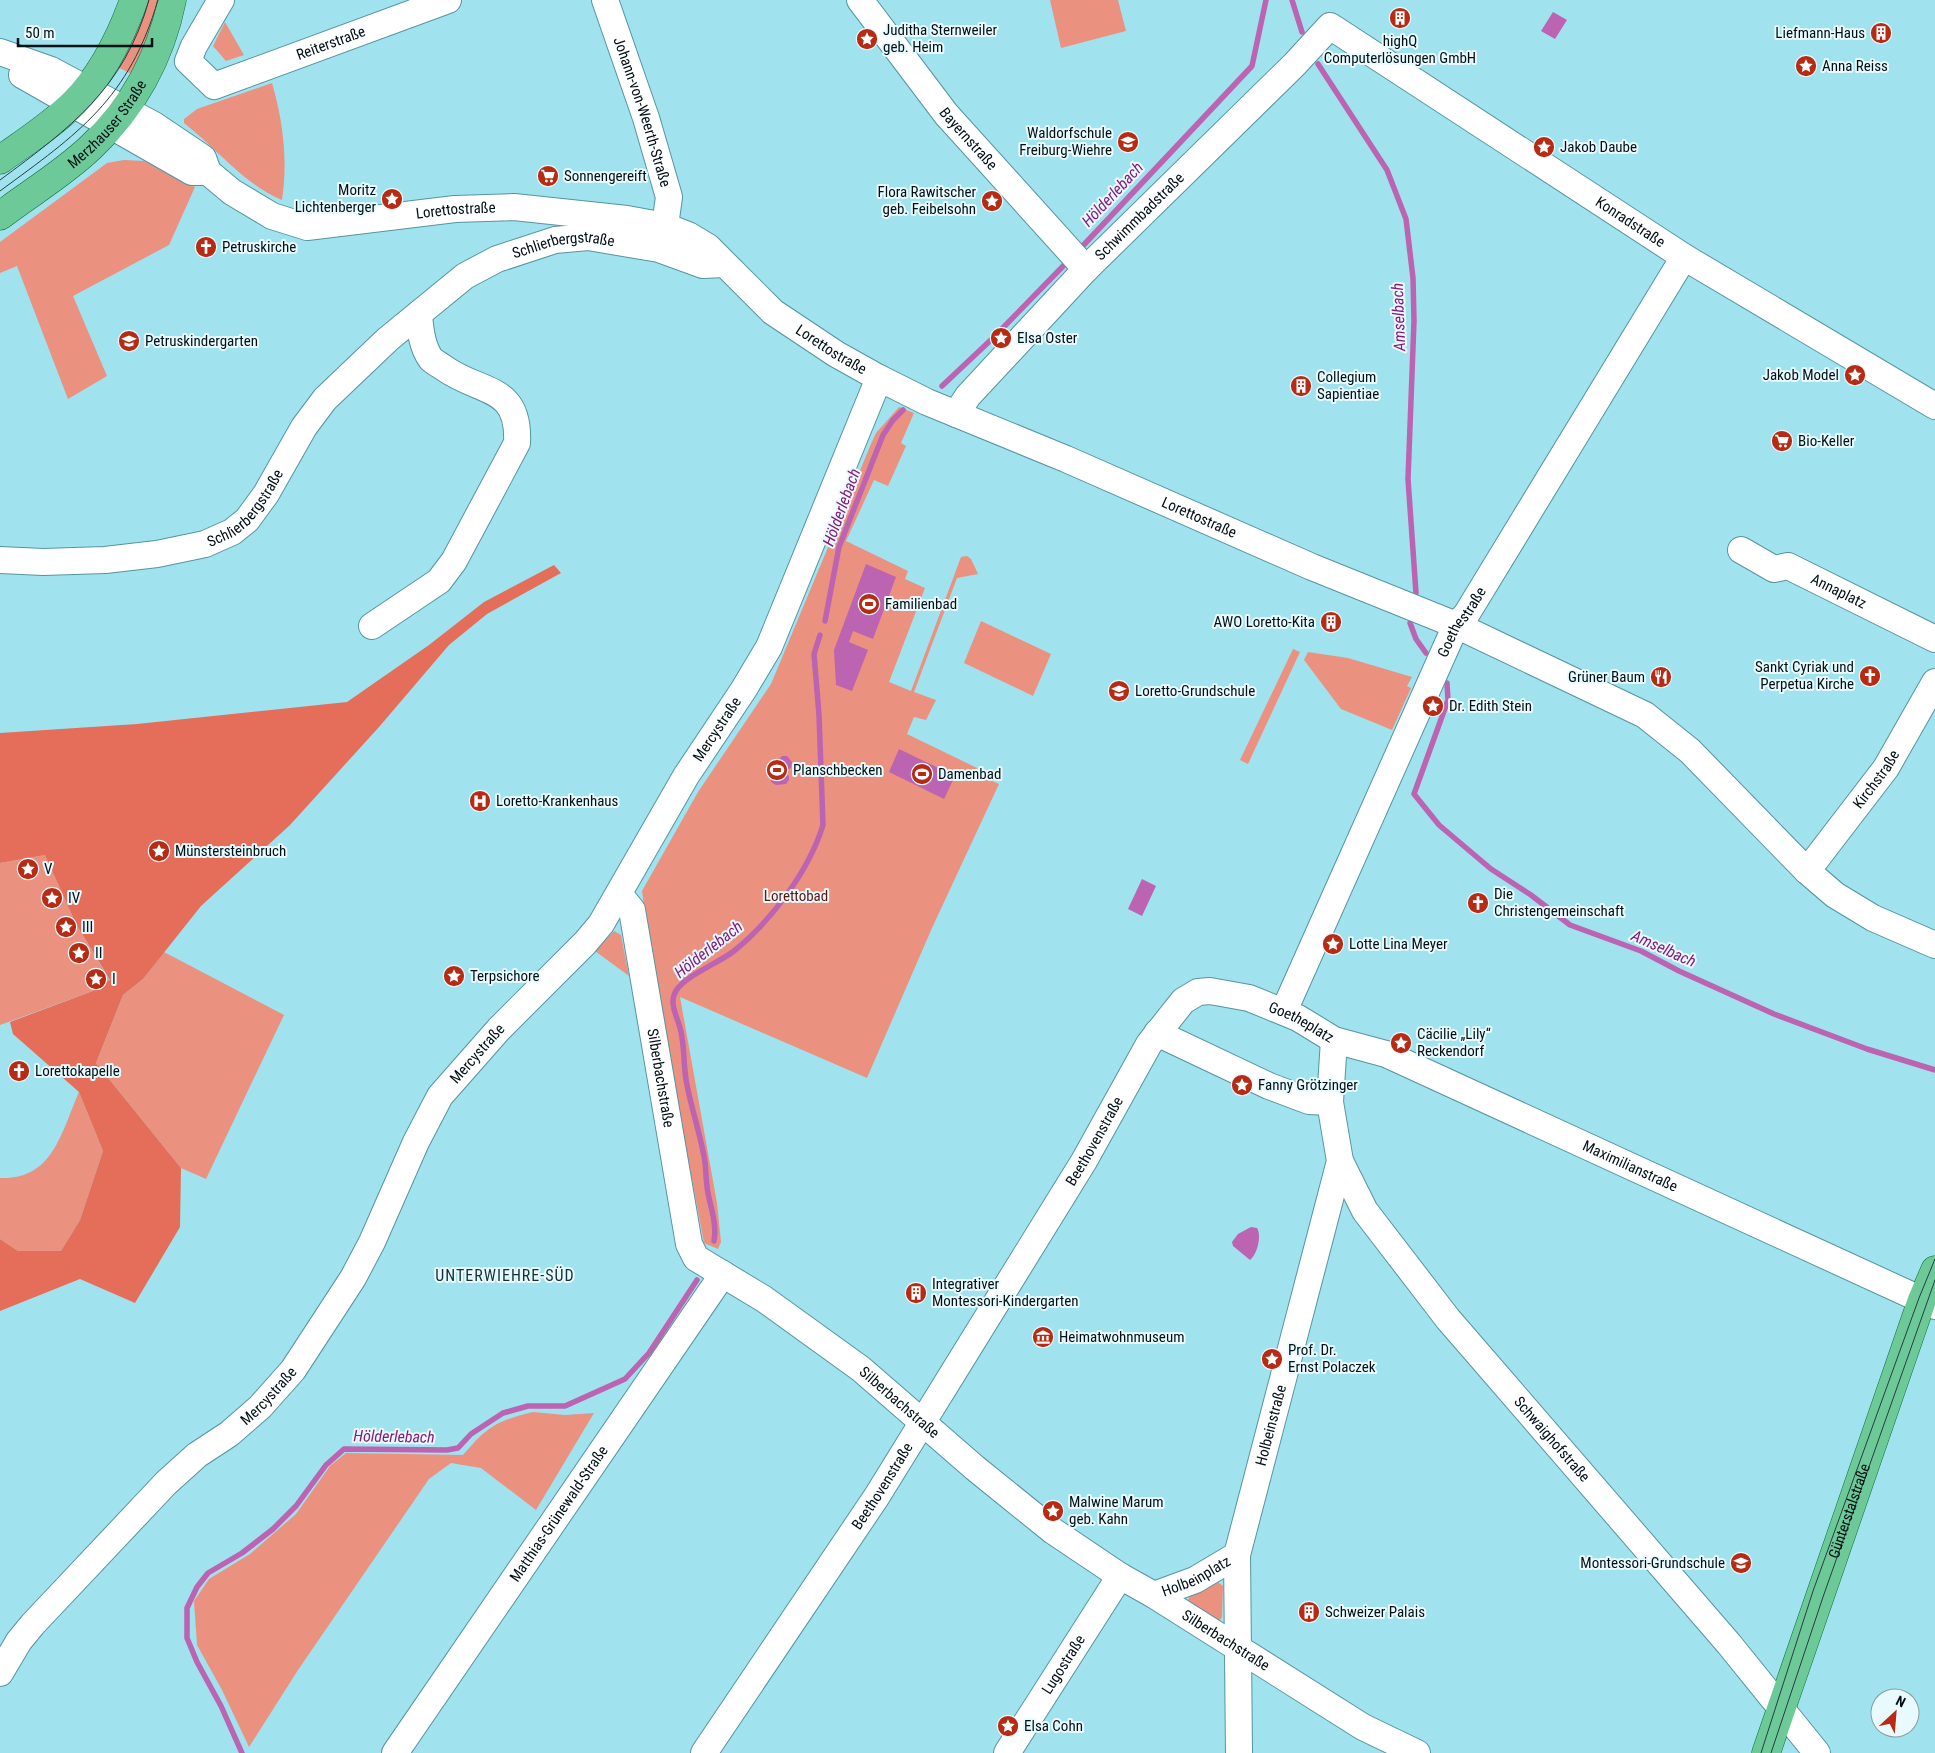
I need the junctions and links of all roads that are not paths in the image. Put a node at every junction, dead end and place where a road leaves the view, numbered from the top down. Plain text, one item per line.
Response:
1 (134, 0) edge
2 (172, 0) edge
3 (220, 0) edge
4 (448, 0) edge
5 (605, 0) edge
6 (860, 0) edge
7 (1330, 26) joint
8 (0, 52) edge
9 (0, 64) edge
10 (79, 97) junction
11 (118, 118) junction
12 (0, 160) edge
13 (0, 216) edge
14 (665, 226) junction
15 (1684, 257) junction
16 (1076, 259) junction
17 (724, 264) junction
18 (419, 314) junction
19 (879, 378) junction
20 (1935, 406) edge
21 (956, 414) junction
22 (1740, 550) dead end
23 (0, 560) edge
24 (372, 626) dead end
25 (1456, 626) junction
26 (1935, 639) edge
27 (1935, 682) edge
28 (1807, 871) junction
29 (618, 894) junction
30 (1935, 945) edge
31 (1284, 1011) junction
32 (1157, 1033) junction
33 (1334, 1040) junction
34 (1330, 1102) junction
35 (1340, 1161) junction
36 (711, 1267) junction
37 (1935, 1270) edge
38 (1929, 1303) edge
39 (922, 1421) junction
40 (1237, 1555) junction
41 (1120, 1576) junction
42 (1154, 1595) junction
43 (1238, 1648) junction
44 (0, 1673) edge
45 (1781, 1706) junction
46 (395, 1753) edge
47 (704, 1753) edge
48 (1007, 1753) edge
49 (1238, 1753) edge
50 (1417, 1753) edge
51 (1766, 1753) edge
52 (1817, 1753) edge

1 - 10 main road
2 - 11 main road, Merzhauser Straße
3 - 4 street, Reiterstraße
5 - 14 street, Johann-von-Weerth-Straße
6 - 16 street, Bayernstraße
7 - 15 street, Konradstraße
7 - 16 street, Schwimmbadstraße
8 - 10 street
9 - 10 street
10 - 11 street, Lorettostraße
10 - 12 main road
11 - 13 main road, Merzhauser Straße
11 - 14 street, Lorettostraße
14 - 17 street, Lorettostraße
15 - 20 street, Konradstraße
15 - 25 street, Goethestraße
16 - 21 street, Schwimmbadstraße
17 - 18 street, Schlierbergstraße
17 - 19 street, Lorettostraße
18 - 23 street, Schlierbergstraße
18 - 24 street
19 - 21 street, Lorettostraße
19 - 29 street, Mercystraße
21 - 25 street, Lorettostraße
22 - 26 street, Annaplatz
25 - 28 street, Lorettostraße
25 - 31 street, Goethestraße
27 - 28 street, Kirchstraße
28 - 30 street, Lorettostraße
29 - 36 street, Silberbachstraße
29 - 44 street, Mercystraße
31 - 32 street, Goetheplatz
31 - 33 street, Goetheplatz
32 - 34 street
32 - 39 street, Beethovenstraße
33 - 34 street, Goetheplatz
33 - 38 street, Maximilianstraße
34 - 35 street, Holbeinstraße
35 - 40 street, Holbeinstraße
35 - 45 street, Schwaighofstraße
36 - 39 street, Silberbachstraße
36 - 46 street, Matthias-Grünewald-Straße
37 - 38 main road, Günterstalstraße
38 - 45 main road, Günterstalstraße
39 - 41 street, Silberbachstraße
39 - 47 street, Beethovenstraße
40 - 42 street, Holbeinplatz
40 - 43 street, Holbeinstraße
41 - 42 street, Silberbachstraße
41 - 48 street, Lugostraße
42 - 43 street, Silberbachstraße
43 - 49 street, Holbeinstraße
43 - 50 street, Silberbachstraße
45 - 51 main road, Günterstalstraße
45 - 52 street, Schwaighofstraße

